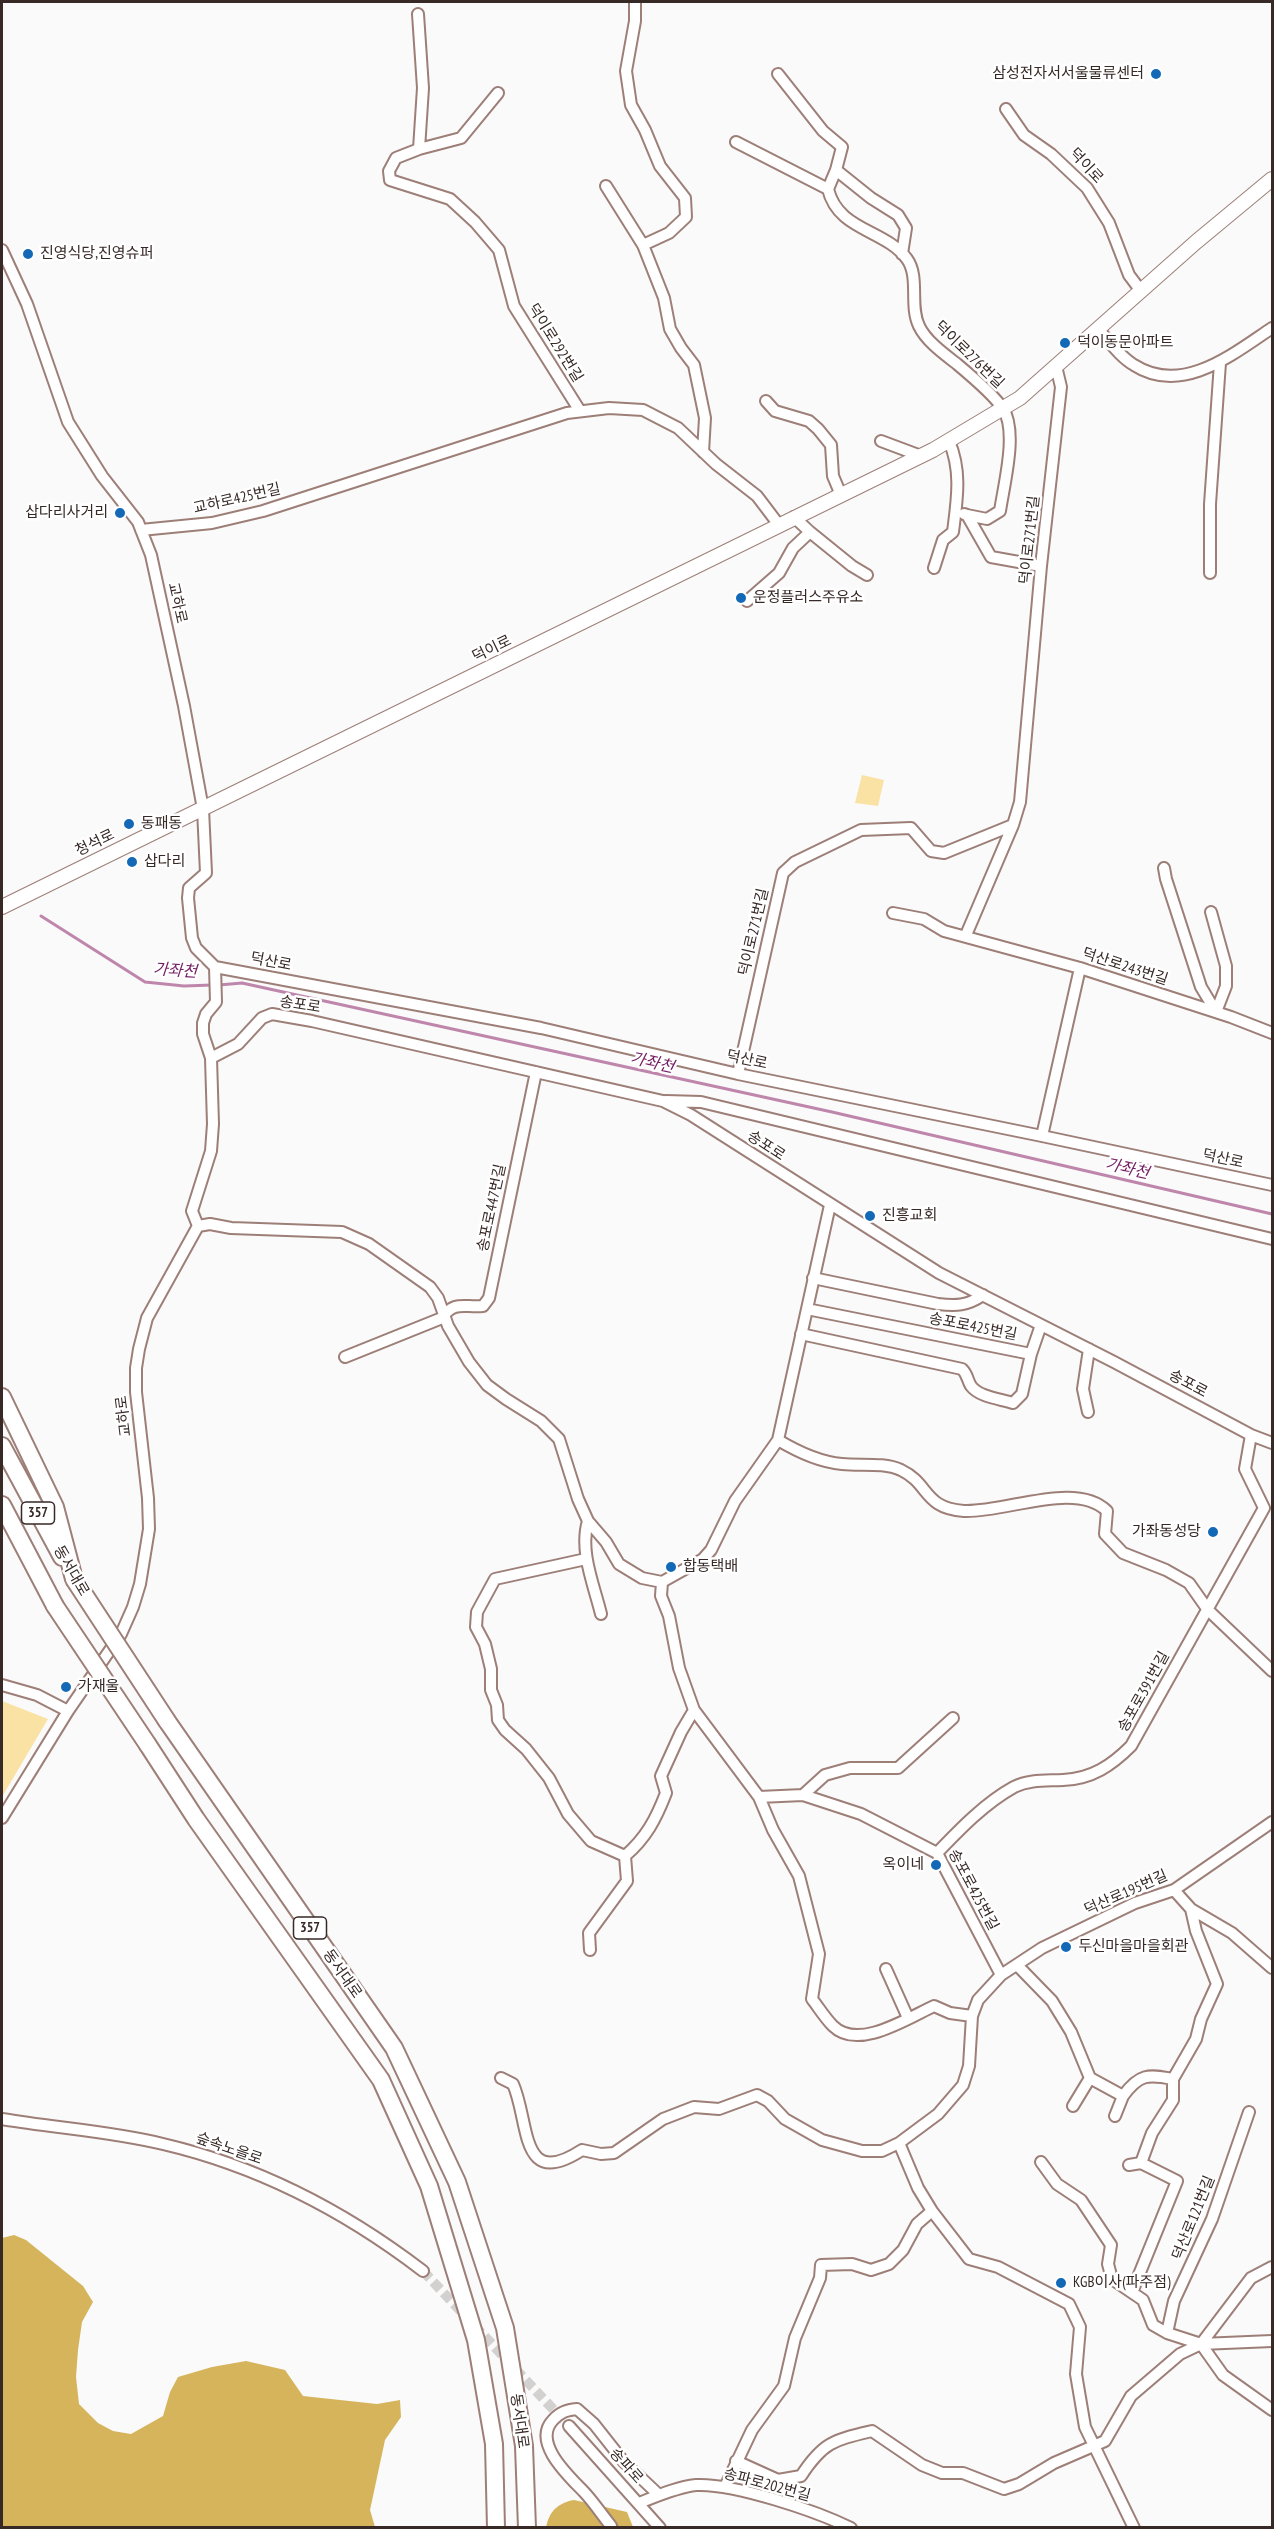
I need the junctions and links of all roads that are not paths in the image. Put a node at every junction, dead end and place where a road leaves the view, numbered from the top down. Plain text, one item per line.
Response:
1 (634, 2) edge
2 (417, 14) dead end
3 (778, 74) dead end
4 (498, 93) dead end
5 (1006, 109) dead end
6 (736, 142) dead end
7 (419, 149) junction
8 (836, 170) junction
9 (1272, 178) edge
10 (606, 186) dead end
11 (828, 189) junction
12 (643, 245) junction
13 (2, 250) edge
14 (902, 254) junction
15 (1141, 291) junction
16 (1272, 328) edge
17 (1098, 329) junction
18 (1220, 363) junction
19 (1056, 366) junction
20 (766, 401) dead end
21 (1003, 408) junction
22 (580, 411) junction
23 (881, 441) dead end
24 (949, 441) junction
25 (703, 452) junction
26 (921, 456) junction
27 (841, 495) junction
28 (955, 513) junction
29 (967, 515) junction
30 (794, 518) junction
31 (779, 525) junction
32 (141, 530) junction
33 (810, 532) junction
34 (1041, 566) junction
35 (934, 568) dead end
36 (1210, 573) dead end
37 (867, 575) dead end
38 (747, 601) dead end
39 (203, 809) junction
40 (1013, 825) junction
41 (1164, 868) dead end
42 (2, 907) edge
43 (1211, 912) dead end
44 (893, 914) dead end
45 (966, 936) junction
46 (215, 967) junction
47 (1080, 968) junction
48 (1216, 1012) junction
49 (1272, 1033) edge
50 (211, 1058) junction
51 (536, 1072) junction
52 (738, 1074) junction
53 (663, 1101) junction
54 (1042, 1136) junction
55 (1272, 1185) edge
56 (830, 1204) junction
57 (198, 1226) junction
58 (1272, 1239) edge
59 (813, 1278) junction
60 (983, 1295) junction
61 (807, 1309) junction
62 (444, 1315) junction
63 (1041, 1325) junction
64 (801, 1334) junction
65 (1089, 1349) junction
66 (1031, 1354) junction
67 (345, 1357) dead end
68 (2, 1397) edge
69 (1088, 1412) dead end
70 (1251, 1435) junction
71 (778, 1440) junction
72 (1272, 1443) edge
73 (2, 1446) edge
74 (2, 1505) edge
75 (588, 1521) junction
76 (586, 1559) junction
77 (74, 1579) junction
78 (662, 1582) junction
79 (1208, 1610) junction
80 (601, 1614) dead end
81 (1272, 1671) edge
82 (2, 1685) edge
83 (694, 1710) junction
84 (68, 1711) junction
85 (953, 1718) dead end
86 (803, 1795) junction
87 (759, 1797) junction
88 (2, 1818) edge
89 (1272, 1822) edge
90 (938, 1853) junction
91 (625, 1856) junction
92 (1174, 1890) junction
93 (1191, 1909) junction
94 (590, 1950) dead end
95 (1017, 1965) junction
96 (1272, 1968) edge
97 (886, 1969) dead end
98 (1001, 1975) junction
99 (972, 2016) junction
100 (908, 2018) junction
101 (501, 2078) dead end
102 (1090, 2078) junction
103 (1173, 2079) junction
104 (1123, 2096) junction
105 (1073, 2106) dead end
106 (1249, 2112) dead end
107 (1115, 2116) dead end
108 (2, 2119) edge
109 (899, 2143) junction
110 (1041, 2162) dead end
111 (1141, 2163) junction
112 (1129, 2165) dead end
113 (932, 2211) junction
114 (1272, 2267) edge
115 (423, 2271) tunnel mouth
116 (1132, 2292) junction
117 (1167, 2333) junction
118 (1272, 2341) edge
119 (1201, 2344) junction
120 (1272, 2410) edge
121 (569, 2426) tunnel mouth
122 (1094, 2447) junction
123 (736, 2461) junction
124 (724, 2487) junction
125 (659, 2495) junction
126 (639, 2503) junction
127 (611, 2526) edge
128 (496, 2528) edge
129 (526, 2528) edge
130 (660, 2528) edge
131 (851, 2528) edge
132 (1134, 2528) edge

1 - 12 street
2 - 7 street
3 - 8 street
4 - 7 street, 덕이로292번길
5 - 15 street, 덕이로
6 - 11 street
7 - 22 street, 덕이로292번길
8 - 11 street
8 - 14 street, 덕이로276번길
9 - 15 main road, 덕이로
10 - 12 street
11 - 14 street
12 - 25 street
13 - 32 street, 교하로
14 - 21 street, 덕이로276번길
15 - 17 main road, 덕이로
16 - 18 street
17 - 18 street
17 - 19 main road, 덕이로
18 - 36 street
19 - 21 main road, 덕이로
19 - 34 street, 덕이로271번길
20 - 27 street
21 - 24 main road, 덕이로
21 - 29 street
22 - 25 street
22 - 32 street, 교하로425번길
23 - 26 street
24 - 26 main road, 덕이로
24 - 28 street
25 - 31 street
26 - 27 main road, 덕이로
27 - 30 main road, 덕이로
28 - 29 street
28 - 35 street
29 - 34 street
30 - 31 main road, 덕이로
30 - 33 street
31 - 39 main road, 덕이로
32 - 39 street, 교하로
33 - 37 street
33 - 38 street
34 - 40 street, 덕이로271번길
39 - 42 main road, 청석로
39 - 46 street, 교하로
40 - 45 street, 덕이로271번길
40 - 52 street, 덕이로271번길
41 - 48 street
43 - 48 street
44 - 45 street, 덕산로243번길
45 - 47 street, 덕산로243번길
46 - 50 street
46 - 52 street, 덕산로
47 - 48 street, 덕산로243번길
47 - 54 street
48 - 49 street, 덕산로243번길
50 - 51 street, 송포로
50 - 57 street
51 - 53 street, 송포로
51 - 62 street, 송포로447번길
52 - 54 street, 덕산로
53 - 56 street, 송포로
53 - 58 street
54 - 55 street, 덕산로
56 - 59 street
56 - 60 street, 송포로
57 - 62 street
57 - 84 street, 교하로
59 - 60 street
59 - 61 street
60 - 63 street, 송포로
61 - 64 street
61 - 66 street, 송포로425번길
62 - 67 street, 송포로447번길
62 - 75 street
63 - 65 street, 송포로
63 - 66 street
64 - 66 street, 송포로425번길
64 - 71 street
65 - 69 street
65 - 70 street, 송포로
68 - 77 highway
70 - 72 street, 송포로
70 - 79 street, 송포로391번길
71 - 78 street
71 - 79 street
73 - 77 highway, 동서대로 / 357
74 - 128 highway, 동서대로 / 357, bridge
75 - 76 street
75 - 78 street
76 - 80 street
76 - 91 street
77 - 129 highway, 동서대로 / 357, bridge
78 - 83 street
79 - 81 street
79 - 90 street, 송포로391번길
82 - 84 street
83 - 87 street
83 - 91 street
84 - 88 street, 교하로
85 - 86 street
86 - 87 street, 송포로425번길
86 - 90 street, 송포로425번길
87 - 100 street
89 - 92 street, 덕산로195번길
90 - 98 street, 송포로425번길
91 - 94 street
92 - 93 street
92 - 95 street, 덕산로195번길
93 - 96 street
93 - 103 street
95 - 98 street, 덕산로195번길
95 - 102 street
97 - 100 street
98 - 99 street, 덕산로195번길
99 - 100 street
99 - 109 street, 덕산로195번길
101 - 109 street, 덕산로195번길
102 - 104 street
102 - 105 street
103 - 104 street
103 - 111 street
104 - 107 street
106 - 117 street, 덕산로121번길
108 - 115 street, 숲속노을로
109 - 113 street
110 - 116 street
111 - 112 street
111 - 116 street, 덕산로121번길
113 - 122 street
113 - 123 street
114 - 119 street
116 - 117 street
117 - 119 street
118 - 119 street
119 - 120 street
119 - 122 street
121 - 126 street, 송파로
122 - 123 street
122 - 132 street
123 - 124 street
124 - 125 street, 송파로202번길
124 - 131 street, 송파로202번길
125 - 126 street, 송파로202번길
125 - 127 street
126 - 130 street, 송파로

